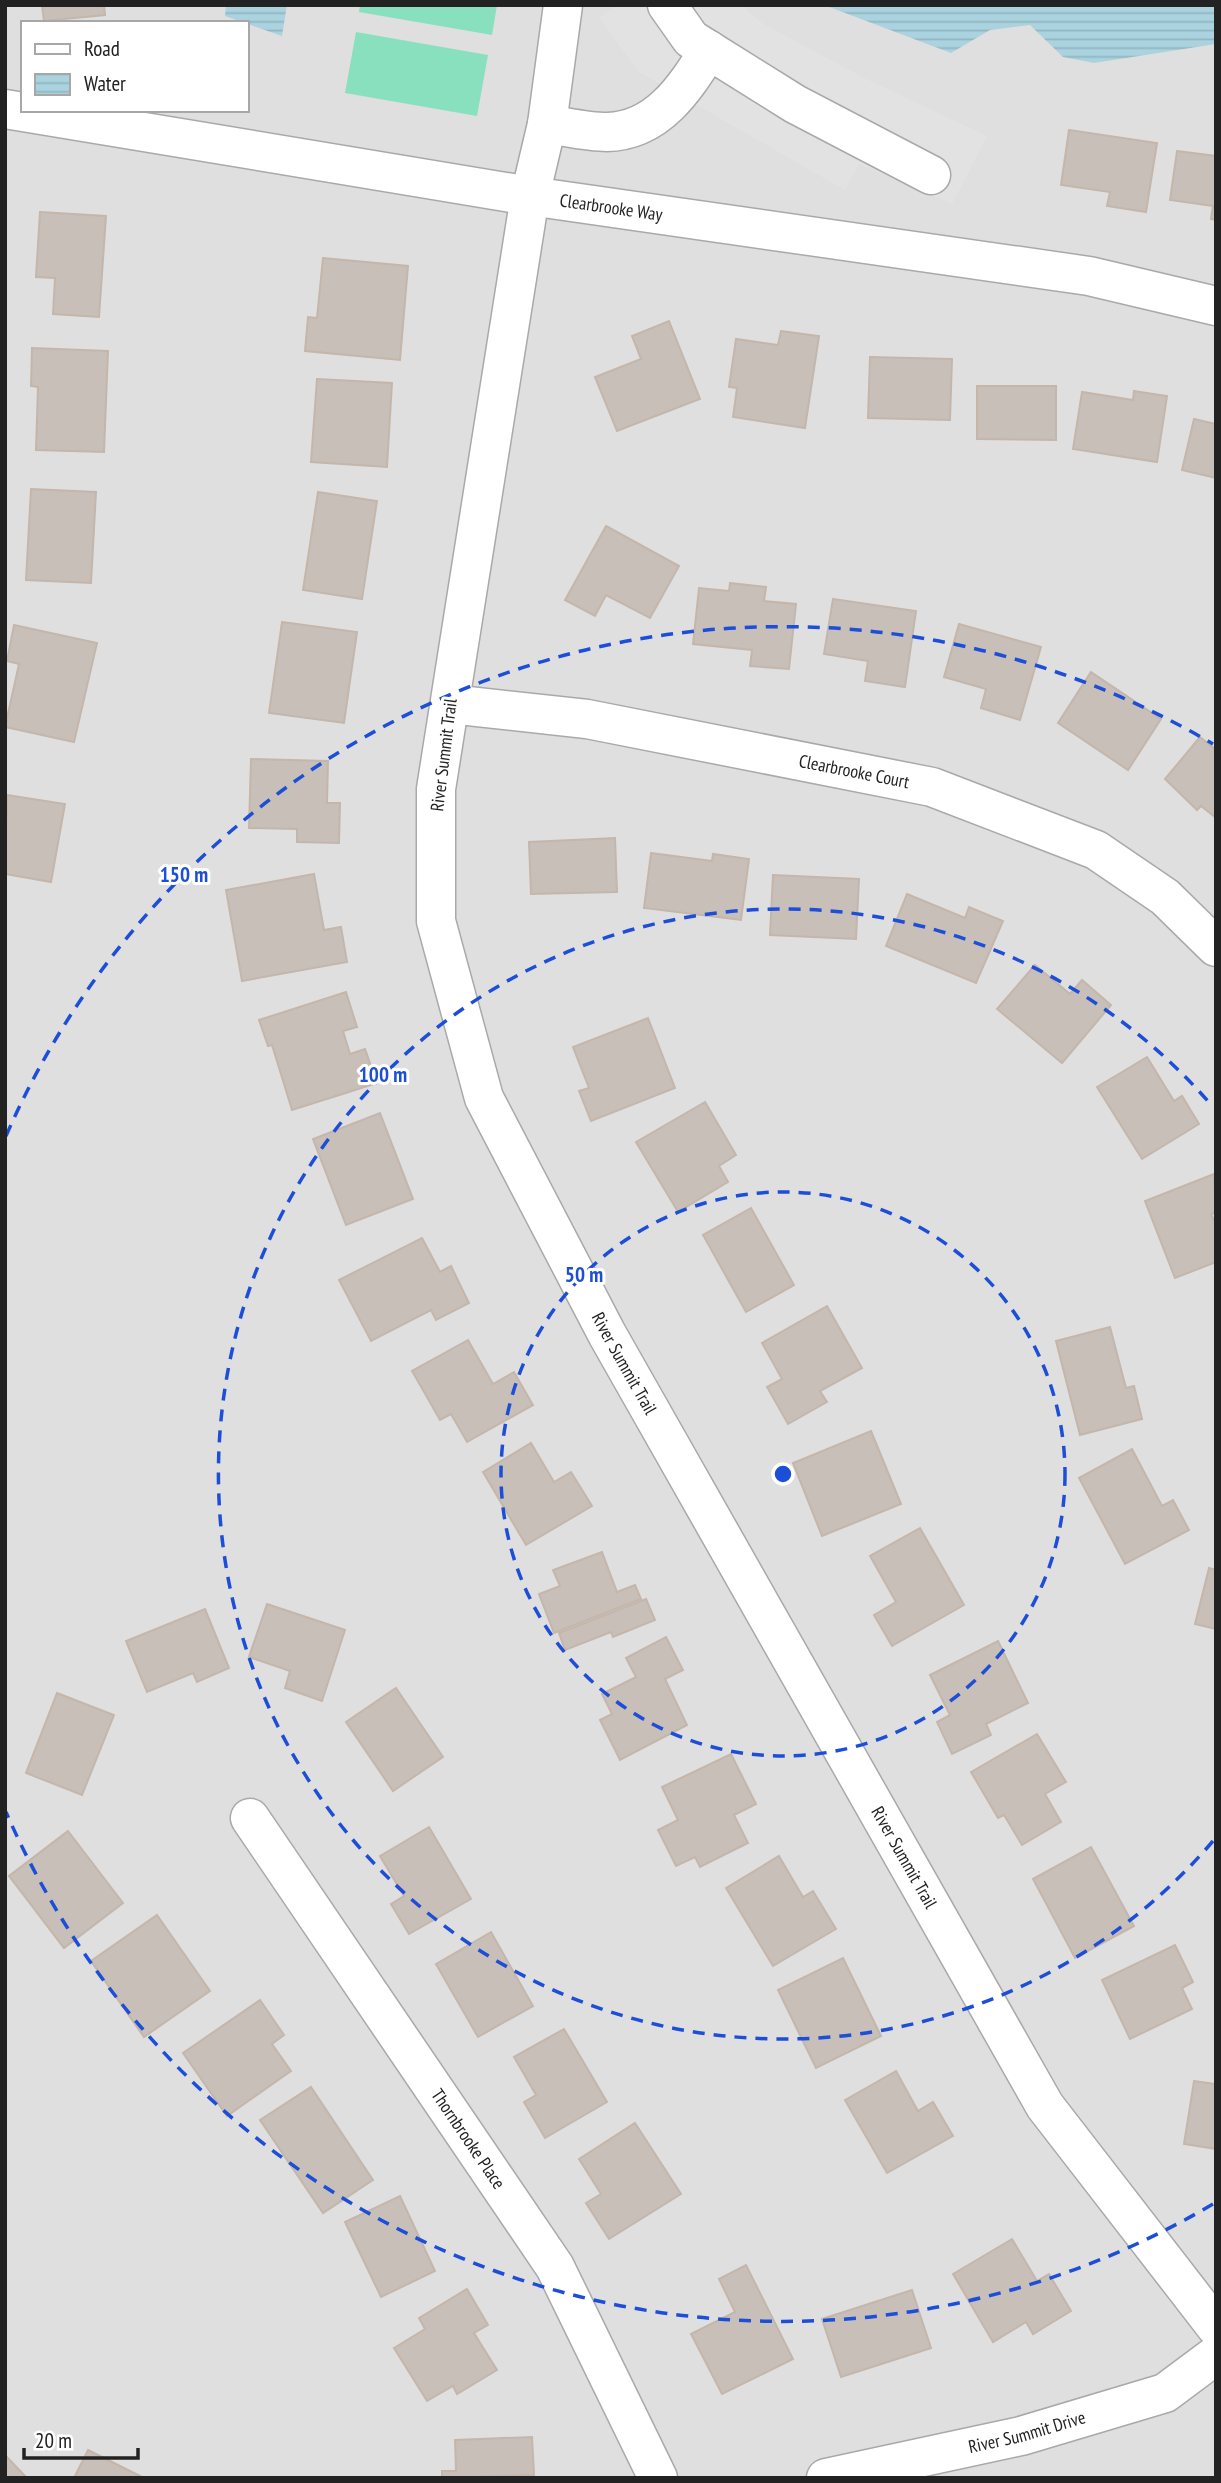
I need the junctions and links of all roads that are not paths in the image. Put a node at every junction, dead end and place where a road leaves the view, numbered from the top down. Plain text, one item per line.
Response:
1 (563, 5) edge
2 (667, 5) edge
3 (709, 50) junction
4 (23, 112) edge
5 (547, 124) junction
6 (931, 174) dead end
7 (530, 196) junction
8 (1216, 306) edge
9 (450, 704) junction
10 (1216, 947) edge
11 (250, 1818) dead end
12 (1216, 2327) edge
13 (1216, 2355) edge
14 (658, 2478) edge
15 (826, 2478) edge

1 - 5 street, River Summit Trail
2 - 3 street
3 - 5 street
3 - 6 street
4 - 7 street, Clearbrooke Way
5 - 7 street, River Summit Trail
7 - 8 street, Clearbrooke Way
7 - 9 street, River Summit Trail
9 - 10 street, Clearbrooke Court
9 - 12 street, River Summit Trail
11 - 14 street, Thornbrooke Place
13 - 15 street, River Summit Drive

